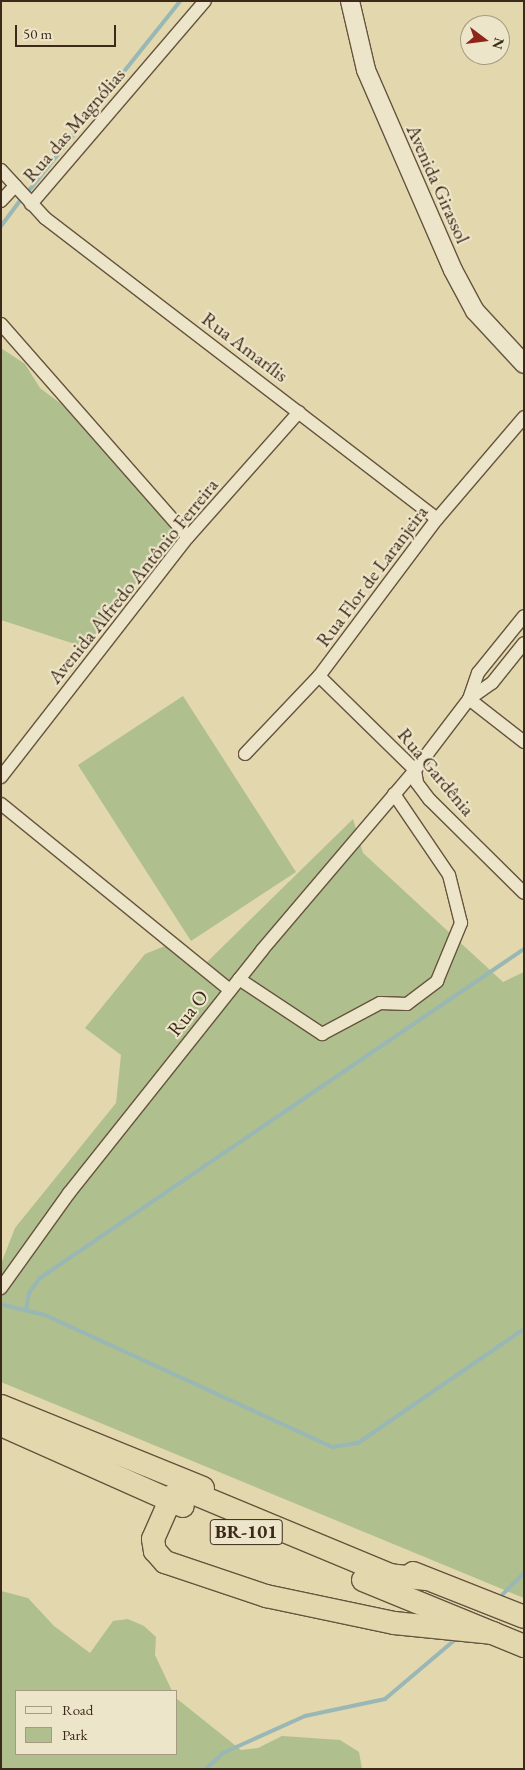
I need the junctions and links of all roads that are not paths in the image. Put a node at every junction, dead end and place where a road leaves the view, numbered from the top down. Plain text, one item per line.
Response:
1 (205, 1) edge
2 (350, 1) edge
3 (1, 170) edge
4 (23, 195) junction
5 (1, 201) edge
6 (1, 324) edge
7 (524, 364) edge
8 (299, 412) junction
9 (524, 417) edge
10 (437, 519) junction
11 (188, 537) junction
12 (524, 616) edge
13 (524, 643) edge
14 (320, 676) junction
15 (469, 700) junction
16 (524, 742) edge
17 (246, 754) dead end
18 (415, 770) junction
19 (1, 777) edge
20 (394, 794) junction
21 (1, 804) edge
22 (524, 893) edge
23 (239, 979) junction
24 (230, 990) junction
25 (1, 1288) edge
26 (1, 1406) edge
27 (1, 1425) edge
28 (170, 1500) junction
29 (426, 1579) junction
30 (524, 1617) edge
31 (493, 1633) junction
32 (524, 1646) edge

1 - 4 street, Rua das Magnólias
2 - 7 street, Avenida Girassol
3 - 4 street, Rua Amarílis
4 - 5 street, Rua das Magnólias
4 - 8 street, Rua Amarílis
6 - 11 street
8 - 10 street, Rua Amarílis
8 - 11 street, Avenida Alfredo Antônio Ferreira
9 - 10 street, Rua Flor de Laranjeira
10 - 14 street, Rua Flor de Laranjeira
11 - 19 street, Avenida Alfredo Antônio Ferreira
12 - 15 street
13 - 15 street
14 - 17 street, Rua Flor de Laranjeira
14 - 18 street, Rua Gardênia
15 - 16 street
15 - 18 street, Rua O
18 - 20 street, Rua O
18 - 22 street, Rua Gardênia
20 - 23 street, Rua O
20 - 23 street
21 - 24 street
23 - 24 street, Rua O
24 - 25 street, Rua O
26 - 29 highway, BR-101
27 - 28 highway, BR-101
28 - 29 highway
28 - 31 highway, BR-101
28 - 31 highway
29 - 30 highway, BR-101
31 - 32 highway, BR-101

